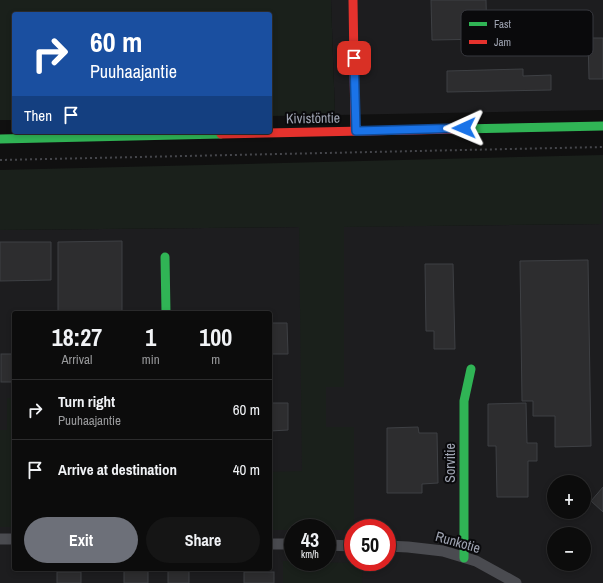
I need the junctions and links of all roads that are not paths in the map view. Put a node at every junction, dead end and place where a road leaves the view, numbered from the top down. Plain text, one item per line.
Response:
1 (353, 0) edge
2 (603, 126) edge
3 (356, 131) junction
4 (272, 133) edge
5 (222, 134) edge
6 (0, 139) edge
7 (165, 257) dead end
8 (166, 311) edge
9 (471, 369) dead end
10 (0, 539) edge
11 (12, 539) edge
12 (272, 544) edge
13 (284, 544) edge
14 (396, 546) edge
15 (464, 558) junction
16 (516, 583) edge

1 - 3 main road
2 - 3 main road, Kivistöntie
3 - 4 main road, Kivistöntie
5 - 6 main road, Kivistöntie
7 - 8 main road
9 - 15 main road, Sorvitie
10 - 11 street
12 - 13 street
14 - 15 street, Runkotie
15 - 16 street, Runkotie

